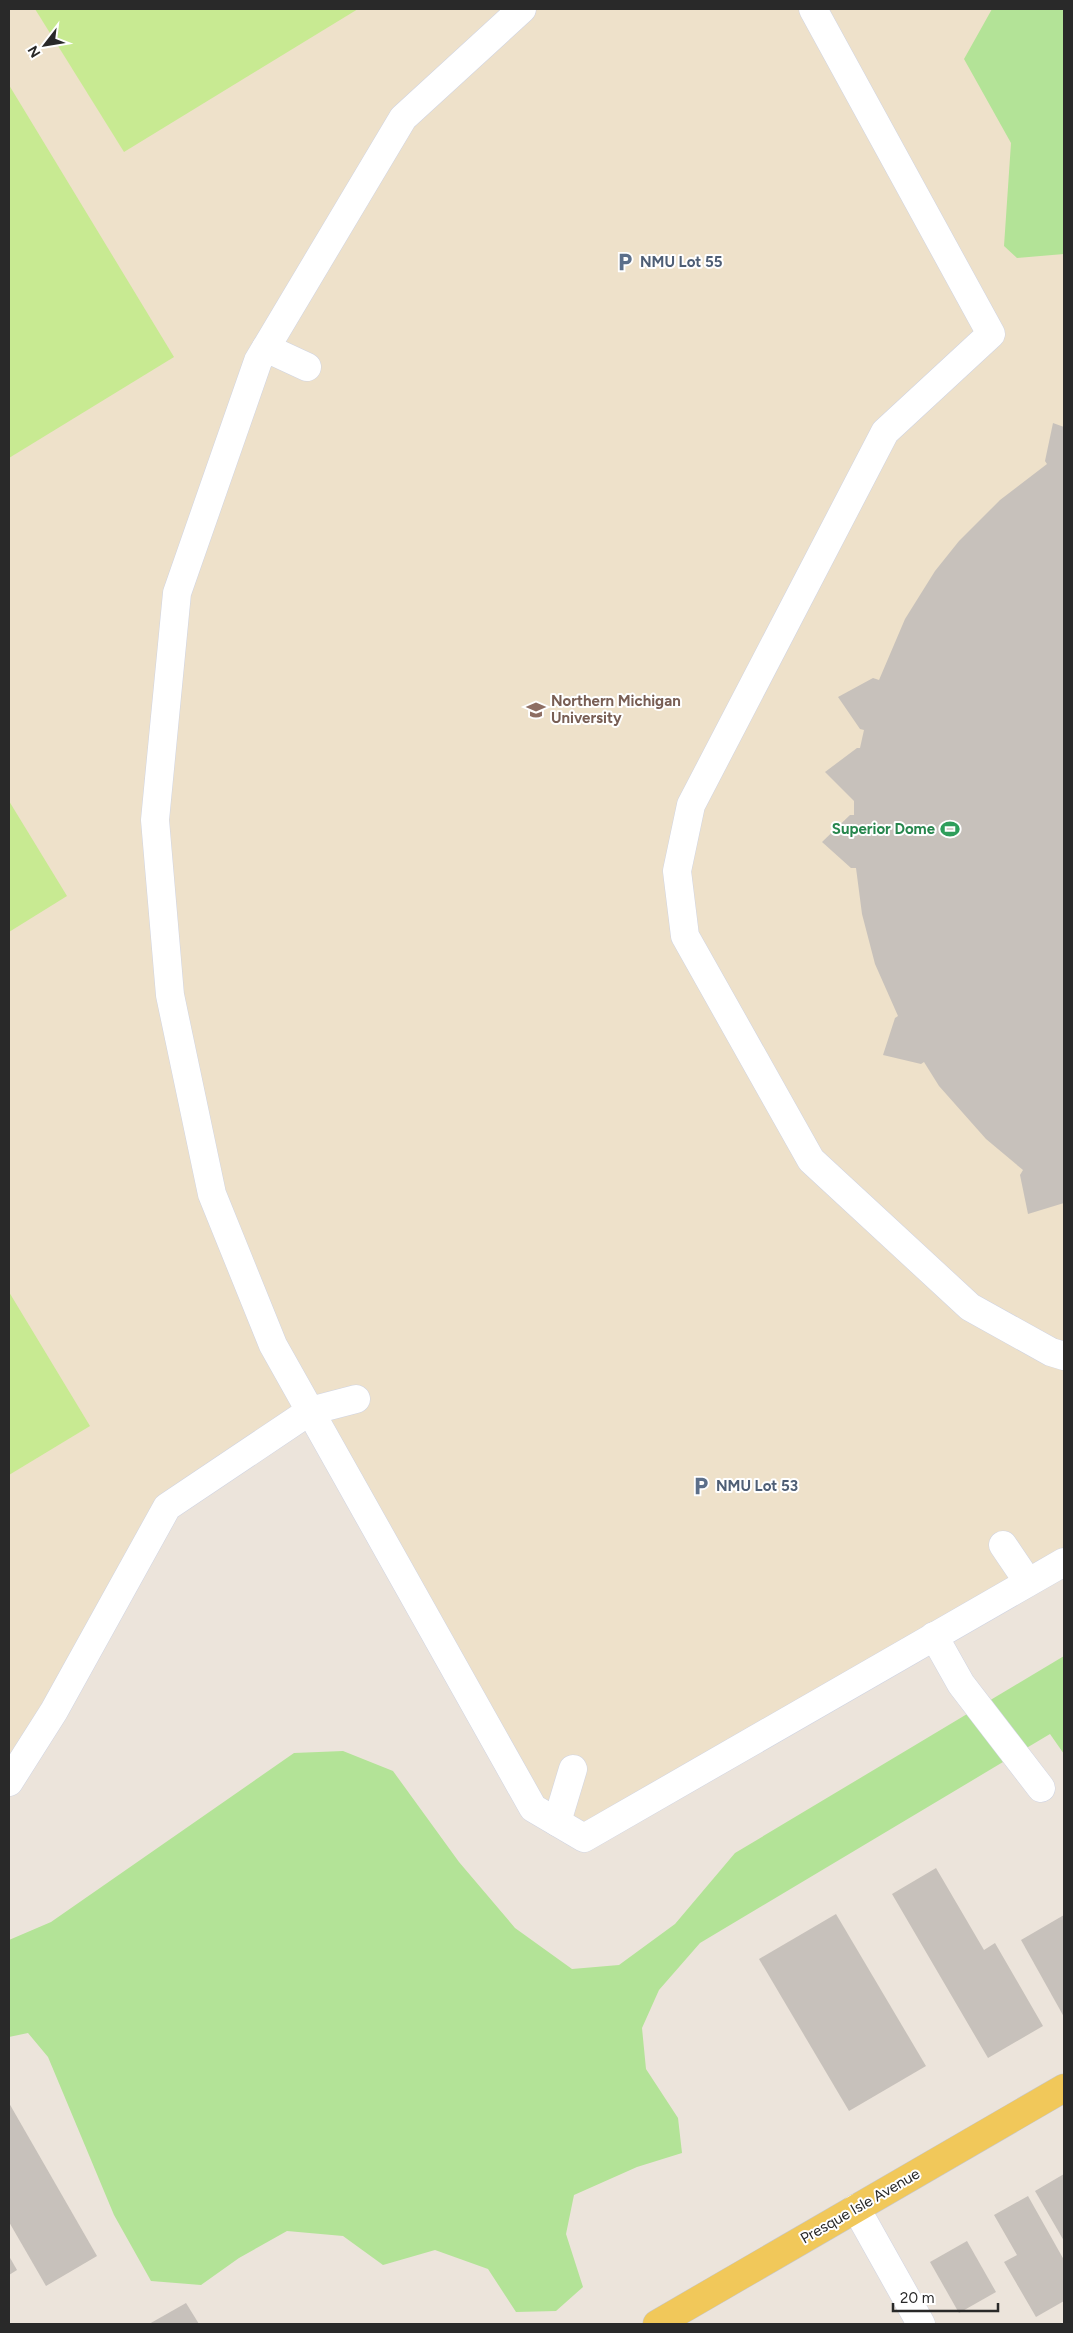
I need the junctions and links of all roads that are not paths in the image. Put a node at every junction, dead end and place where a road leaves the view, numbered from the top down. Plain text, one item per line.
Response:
1 (522, 9) edge
2 (813, 9) edge
3 (266, 348) junction
4 (307, 366) dead end
5 (1064, 1356) edge
6 (356, 1399) dead end
7 (310, 1411) junction
8 (1003, 1545) dead end
9 (1064, 1562) edge
10 (1028, 1582) junction
11 (934, 1636) junction
12 (573, 1769) dead end
13 (9, 1782) edge
14 (1041, 1788) dead end
15 (557, 1822) junction
16 (1064, 2088) edge
17 (856, 2208) junction
18 (657, 2324) edge
19 (921, 2324) edge

1 - 3 street
2 - 5 street
3 - 4 street
3 - 7 street
6 - 7 street
7 - 13 street
7 - 15 street
8 - 10 street
9 - 10 street
10 - 11 street
11 - 14 street
11 - 15 street
12 - 15 street
16 - 17 main road, Presque Isle Avenue
17 - 18 main road, Presque Isle Avenue
17 - 19 street

